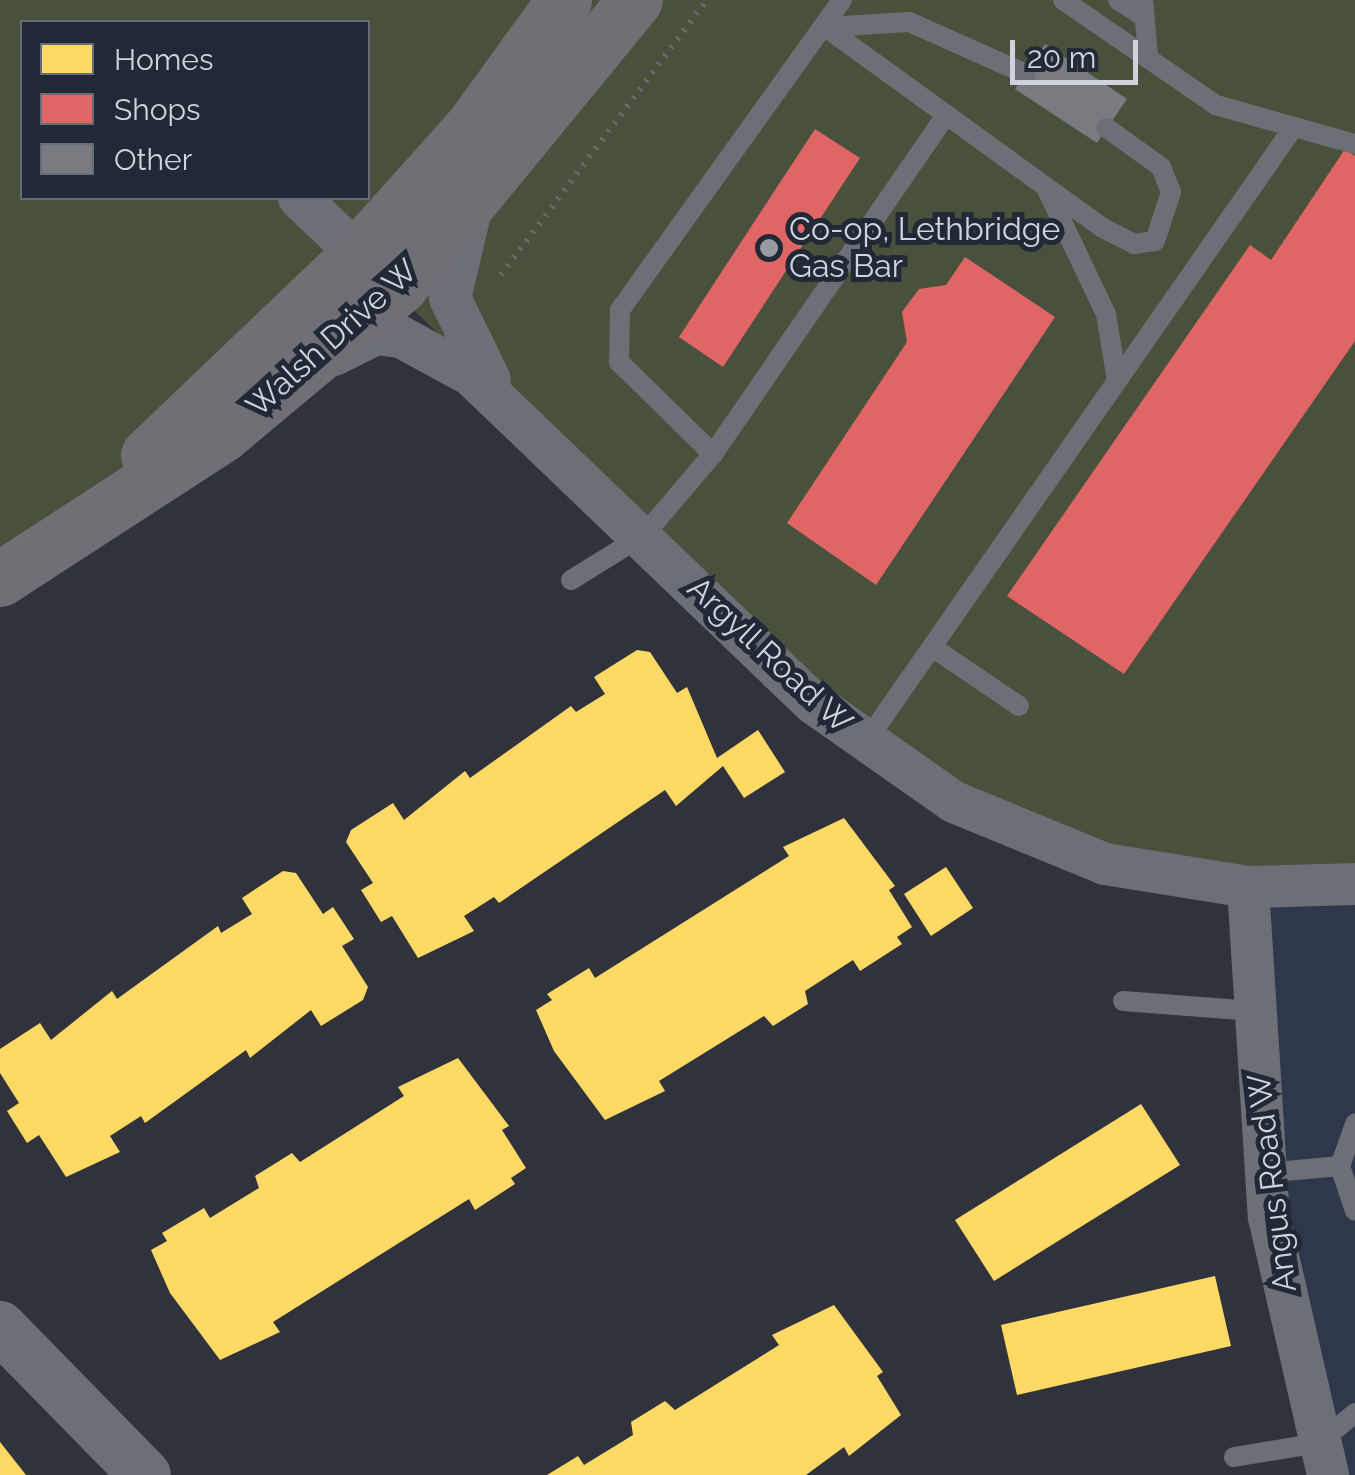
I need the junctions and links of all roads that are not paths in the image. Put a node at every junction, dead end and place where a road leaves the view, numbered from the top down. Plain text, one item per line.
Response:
1 (564, 0) edge
2 (635, 0) edge
3 (842, 0) edge
4 (1063, 0) edge
5 (1118, 0) edge
6 (1142, 7) edge
7 (825, 28) junction
8 (1148, 54) junction
9 (1026, 74) dead end
10 (945, 116) junction
11 (1107, 128) dead end
12 (1290, 131) junction
13 (1355, 144) edge
14 (1045, 187) junction
15 (478, 193) junction
16 (301, 200) edge
17 (358, 254) junction
18 (292, 379) junction
19 (1117, 381) junction
20 (514, 412) junction
21 (712, 454) junction
22 (644, 535) junction
23 (64, 538) junction
24 (0, 579) edge
25 (571, 580) dead end
26 (932, 647) junction
27 (1019, 706) dead end
28 (865, 744) junction
29 (1355, 884) edge
30 (1248, 887) junction
31 (1122, 1001) dead end
32 (1254, 1011) junction
33 (1355, 1124) edge
34 (1340, 1166) junction
35 (1265, 1174) junction
36 (1355, 1211) edge
37 (0, 1327) edge
38 (1355, 1413) edge
39 (1234, 1457) dead end
40 (1324, 1459) edge
41 (145, 1475) edge

1 - 17 main road, Walsh Drive W
2 - 15 main road, Walsh Drive W
3 - 7 lane
4 - 8 lane
5 - 6 lane
6 - 8 lane
7 - 9 lane
7 - 10 lane
7 - 21 lane
8 - 12 lane
10 - 14 lane
10 - 21 lane
11 - 14 lane
12 - 13 lane
12 - 19 lane
14 - 19 lane
15 - 18 main road, Walsh Drive W
15 - 20 street
16 - 17 street
17 - 23 main road, Walsh Drive W
18 - 20 street
18 - 23 main road, Walsh Drive W
19 - 26 lane
20 - 22 street, Argyll Road W
21 - 22 lane
22 - 25 lane
22 - 28 street, Argyll Road W
23 - 24 main road, Walsh Drive W
26 - 27 lane
26 - 28 lane
28 - 30 street, Argyll Road W
29 - 30 street, Argyll Road W
30 - 32 street, Angus Road W
31 - 32 lane
32 - 35 street, Angus Road W
33 - 34 lane
34 - 35 lane
34 - 36 lane
35 - 40 street, Angus Road W
37 - 41 street
38 - 40 lane
39 - 40 lane

